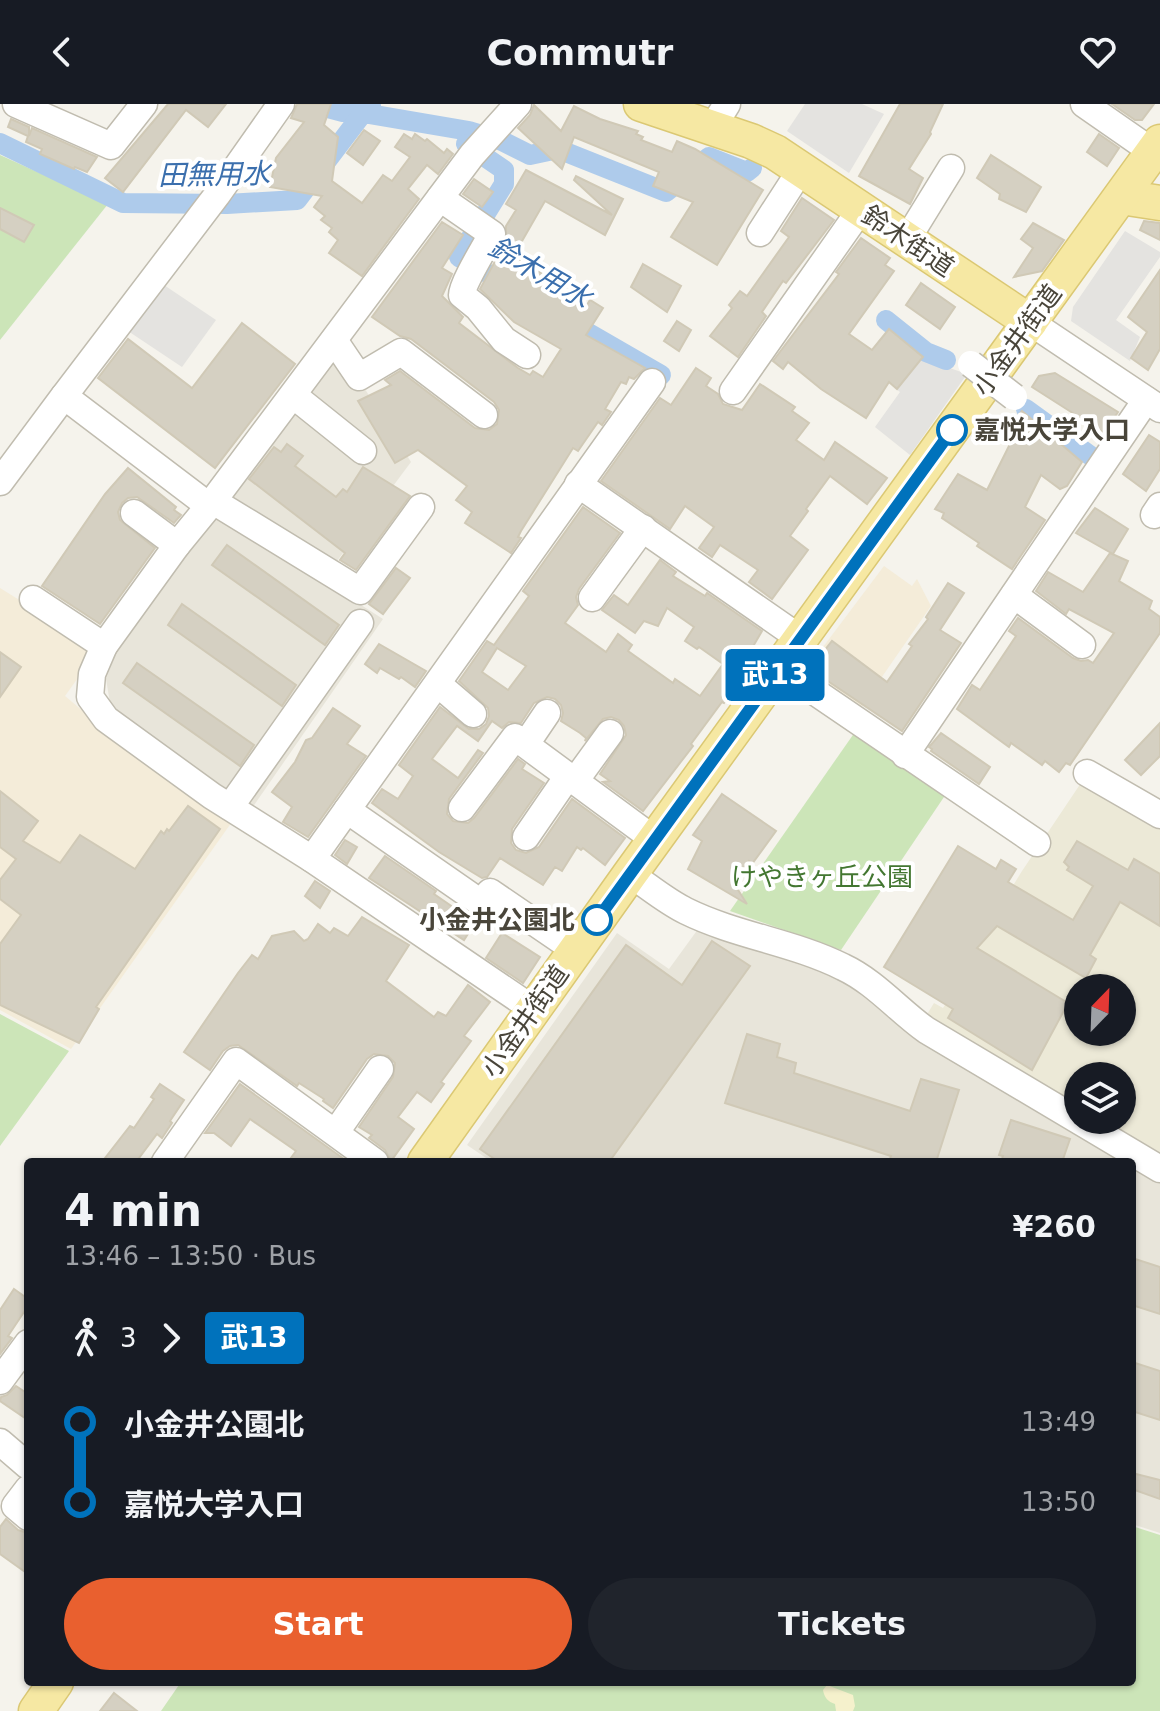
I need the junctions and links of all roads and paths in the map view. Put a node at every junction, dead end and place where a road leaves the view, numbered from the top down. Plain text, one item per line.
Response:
1 (16, 104) edge
2 (144, 104) edge
3 (281, 104) edge
4 (518, 104) edge
5 (1084, 104) edge
6 (664, 107) edge
7 (719, 116) edge
8 (1156, 147) edge
9 (802, 168) junction
10 (951, 168) dead end
11 (1121, 197) junction
12 (440, 198) junction
13 (1160, 203) edge
14 (861, 209) junction
15 (760, 233) dead end
16 (906, 241) junction
17 (1030, 322) junction
18 (334, 340) junction
19 (527, 355) dead end
20 (971, 364) dead end
21 (652, 382) dead end
22 (733, 391) dead end
23 (293, 395) junction
24 (64, 396) junction
25 (1014, 397) dead end
26 (1153, 404) edge
27 (484, 415) dead end
28 (363, 451) dead end
29 (0, 482) edge
30 (578, 484) junction
31 (211, 503) junction
32 (421, 507) dead end
33 (134, 513) dead end
34 (643, 528) junction
35 (177, 545) junction
36 (1014, 595) junction
37 (592, 598) dead end
38 (33, 599) dead end
39 (360, 623) dead end
40 (801, 639) junction
41 (1082, 645) dead end
42 (104, 646) junction
43 (780, 668) junction
44 (438, 684) junction
45 (547, 713) dead end
46 (473, 714) dead end
47 (610, 733) dead end
48 (526, 744) junction
49 (905, 755) junction
50 (1087, 773) dead end
51 (571, 778) junction
52 (230, 807) junction
53 (462, 808) dead end
54 (347, 810) junction
55 (1160, 815) edge
56 (526, 837) dead end
57 (655, 840) junction
58 (1037, 843) dead end
59 (312, 859) junction
60 (630, 874) junction
61 (575, 950) junction
62 (533, 1009) junction
63 (380, 1069) dead end
64 (352, 1151) edge
65 (168, 1158) edge
66 (428, 1158) edge
67 (1160, 1169) edge
68 (24, 1348) edge
69 (0, 1381) edge
70 (0, 1442) edge
71 (24, 1463) edge
72 (24, 1494) edge
73 (24, 1514) edge
74 (53, 1686) edge
75 (36, 1711) edge

1 - 2 street
3 - 24 street
4 - 12 street
5 - 8 street
6 - 7 main road, 鈴木街道
7 - 9 main road, 鈴木街道
8 - 11 main road, 小金井街道
9 - 14 main road, 鈴木街道
9 - 15 street
10 - 16 street
11 - 13 main road
11 - 17 main road, 小金井街道
12 - 18 street
12 - 19 street
14 - 16 main road, 鈴木街道
14 - 22 street
16 - 17 main road, 鈴木街道
17 - 26 street, 鈴木街道
17 - 40 main road, 小金井街道
18 - 23 street
18 - 27 street
20 - 25 street, bridge
21 - 30 street
23 - 28 street
23 - 31 street
24 - 29 street
24 - 31 street
26 - 36 street
30 - 34 street
30 - 44 street
31 - 32 street
31 - 35 street
33 - 35 street
34 - 37 street
34 - 40 street
35 - 42 street
36 - 41 street
36 - 49 street
38 - 42 street
39 - 52 street
40 - 43 main road, 小金井街道
42 - 52 street
43 - 49 street
43 - 57 main road, 小金井街道
44 - 46 street
44 - 54 street
45 - 48 street
47 - 51 street
48 - 51 street
48 - 53 street
49 - 58 street
50 - 55 street
51 - 56 street
51 - 57 street
52 - 59 street
54 - 59 street
54 - 61 street
57 - 60 main road, 小金井街道
59 - 62 street
60 - 61 main road, 小金井街道
60 - 67 street
61 - 62 main road, 小金井街道
62 - 66 main road, 小金井街道
63 - 64 street
64 - 65 street
68 - 69 street
70 - 71 street
72 - 73 street
74 - 75 main road

